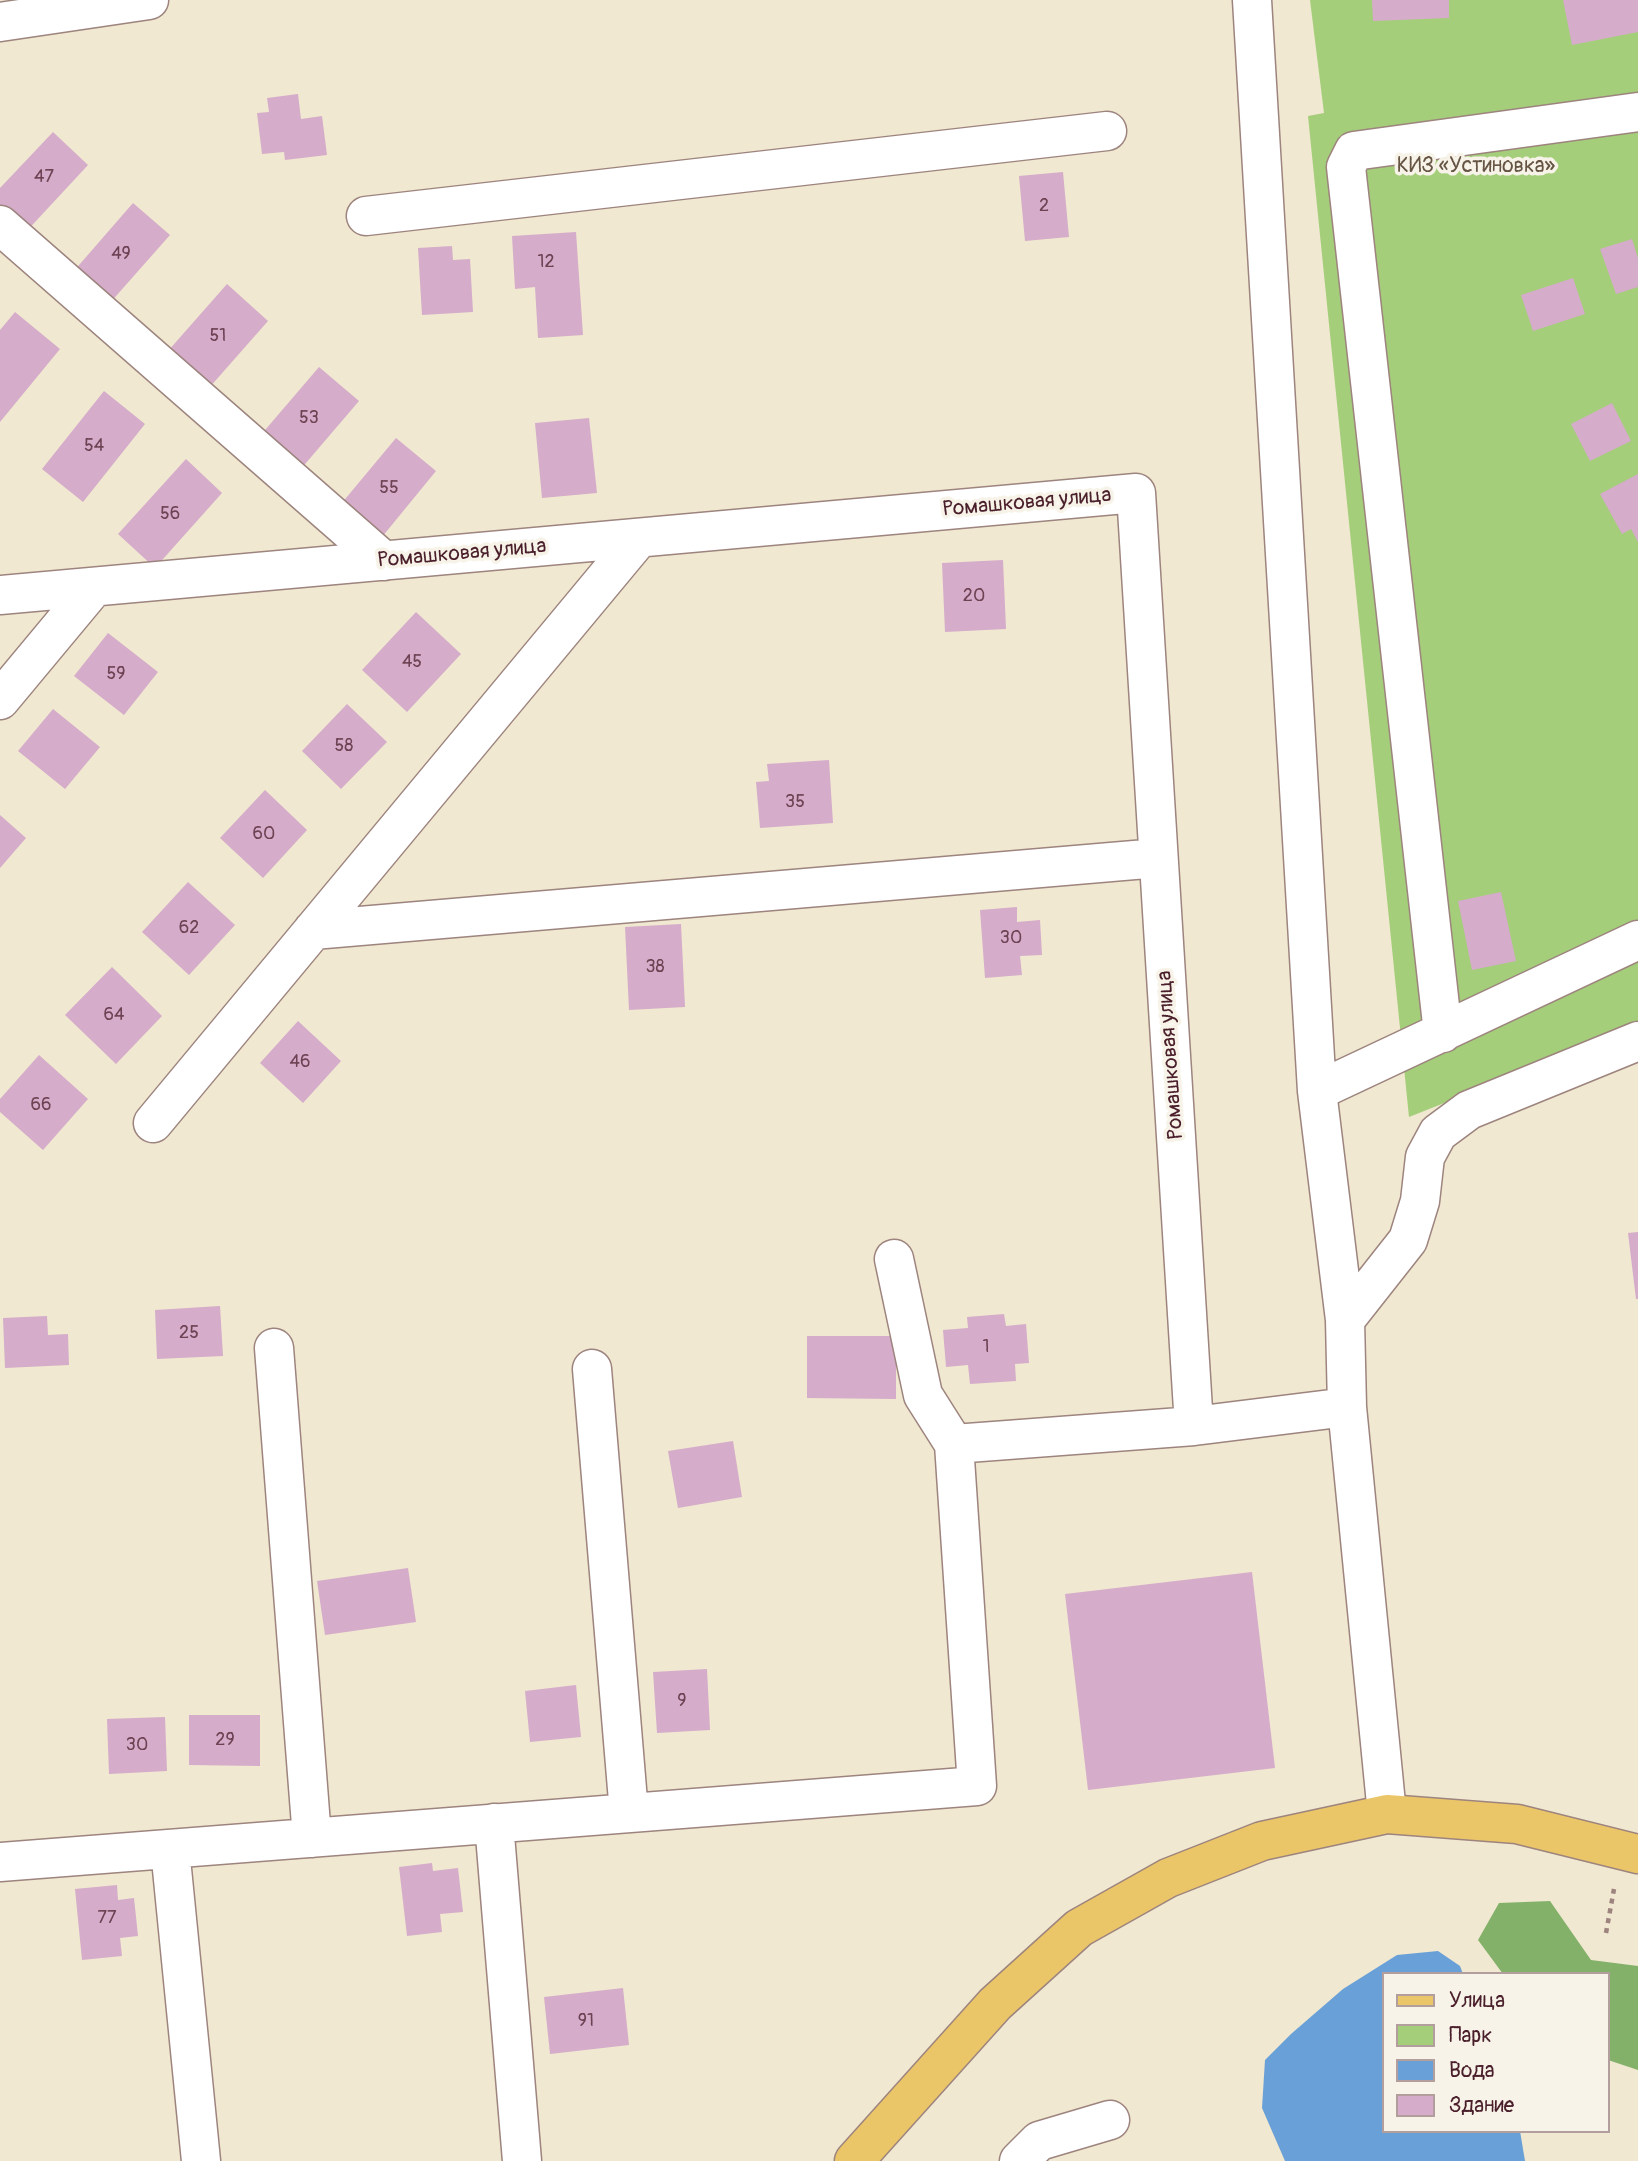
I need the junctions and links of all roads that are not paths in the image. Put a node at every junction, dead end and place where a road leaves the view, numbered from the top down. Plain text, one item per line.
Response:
1 (149, 0) edge
2 (1252, 0) edge
3 (0, 22) edge
4 (1638, 112) edge
5 (1107, 131) dead end
6 (366, 216) dead end
7 (0, 225) edge
8 (639, 538) junction
9 (383, 561) junction
10 (94, 587) junction
11 (0, 595) edge
12 (0, 700) edge
13 (1158, 858) junction
14 (313, 930) junction
15 (1638, 940) edge
16 (1443, 1032) junction
17 (1638, 1041) edge
18 (1317, 1091) junction
19 (153, 1123) dead end
20 (894, 1259) dead end
21 (1345, 1320) junction
22 (274, 1348) dead end
23 (592, 1368) dead end
24 (1347, 1407) junction
25 (1194, 1426) junction
26 (954, 1444) junction
27 (629, 1813) junction
28 (1387, 1814) junction
29 (494, 1823) junction
30 (312, 1838) junction
31 (170, 1849) junction
32 (1638, 1854) edge
33 (0, 1862) edge
34 (1110, 2120) dead end
35 (201, 2161) edge
36 (522, 2161) edge
37 (854, 2161) edge
38 (1019, 2161) edge

1 - 3 street
2 - 18 street
4 - 16 street
5 - 6 street
7 - 9 street
8 - 9 street, Ромашковая улица
8 - 13 street, Ромашковая улица
8 - 14 street
9 - 10 street, Ромашковая улица
10 - 11 street, Ромашковая улица
10 - 12 street
13 - 14 street
13 - 25 street, Ромашковая улица
14 - 19 street
15 - 16 street
16 - 18 street
17 - 21 street
18 - 21 street
20 - 26 street
21 - 24 street
22 - 30 street
23 - 27 street
24 - 25 street
24 - 28 street
25 - 26 street
26 - 27 street
27 - 29 street
28 - 32 main road
28 - 37 main road
29 - 30 street
29 - 36 street
30 - 31 street
31 - 33 street
31 - 35 street
34 - 38 street

